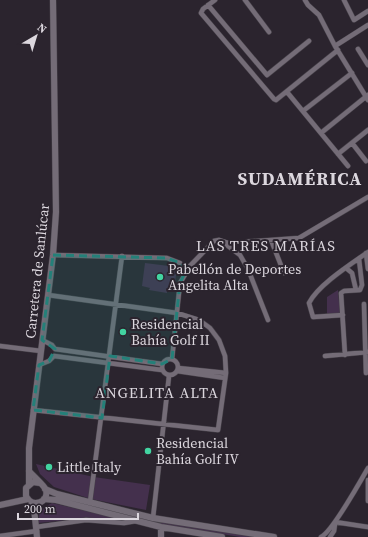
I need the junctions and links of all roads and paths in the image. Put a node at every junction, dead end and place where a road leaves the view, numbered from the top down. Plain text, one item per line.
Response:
1 (53, 0) edge
2 (215, 0) edge
3 (245, 0) edge
4 (305, 0) edge
5 (344, 0) edge
6 (208, 5) junction
7 (368, 11) edge
8 (368, 25) edge
9 (269, 32) dead end
10 (310, 41) dead end
11 (336, 48) junction
12 (358, 50) dead end
13 (368, 65) edge
14 (352, 73) junction
15 (287, 92) junction
16 (367, 97) edge
17 (303, 111) junction
18 (368, 130) edge
19 (321, 133) junction
20 (352, 143) junction
21 (338, 154) junction
22 (366, 161) dead end
23 (348, 166) dead end
24 (368, 197) edge
25 (219, 240) junction
26 (271, 240) junction
27 (367, 253) edge
28 (53, 254) junction
29 (122, 256) junction
30 (359, 259) junction
31 (346, 268) junction
32 (187, 269) junction
33 (368, 269) edge
34 (284, 274) dead end
35 (356, 290) junction
36 (48, 295) junction
37 (116, 304) junction
38 (365, 304) edge
39 (177, 313) junction
40 (343, 315) junction
41 (268, 320) dead end
42 (42, 340) junction
43 (0, 346) edge
44 (55, 349) junction
45 (41, 351) junction
46 (367, 353) edge
47 (345, 355) junction
48 (54, 356) junction
49 (324, 356) dead end
50 (109, 359) junction
51 (172, 359) junction
52 (39, 365) junction
53 (162, 367) junction
54 (178, 369) junction
55 (366, 373) dead end
56 (225, 375) junction
57 (169, 376) junction
58 (34, 410) junction
59 (102, 418) junction
60 (163, 424) junction
61 (29, 471) junction
62 (367, 471) edge
63 (368, 480) edge
64 (40, 483) junction
65 (29, 485) junction
66 (46, 489) junction
67 (25, 491) junction
68 (28, 499) junction
69 (44, 499) junction
70 (368, 501) edge
71 (13, 502) junction
72 (90, 502) junction
73 (36, 503) junction
74 (0, 505) edge
75 (154, 518) junction
76 (136, 521) junction
77 (335, 522) junction
78 (161, 527) junction
79 (368, 527) edge
80 (37, 532) edge
81 (0, 536) edge
82 (209, 536) edge
83 (161, 537) edge
84 (222, 537) edge
85 (274, 537) edge
86 (321, 537) edge
87 (330, 537) edge

1 - 28 main road, Carretera de Sanlúcar
2 - 6 street
3 - 9 street
4 - 11 street
5 - 7 street
6 - 10 street
6 - 15 street
8 - 11 street
11 - 14 street
11 - 15 street
12 - 13 street
14 - 16 street
14 - 17 street
15 - 17 street
16 - 19 street
17 - 19 street
18 - 20 street
19 - 21 street
20 - 21 street
20 - 22 street
21 - 23 street
24 - 26 street
25 - 26 street
25 - 32 street
25 - 41 street
26 - 34 street
27 - 30 street
27 - 33 street
28 - 29 street
28 - 36 main road, Carretera de Sanlúcar
29 - 32 street
29 - 37 street
30 - 31 street
30 - 35 street
31 - 35 street
31 - 40 street
32 - 39 street
35 - 40 street
36 - 37 street
36 - 42 main road, Carretera de Sanlúcar
37 - 39 street
37 - 50 street
38 - 46 street
39 - 51 street
39 - 56 street
40 - 47 street
42 - 44 street
42 - 45 main road, Carretera de Sanlúcar
43 - 45 street
44 - 48 street
44 - 50 street
45 - 52 main road, Carretera de Sanlúcar
46 - 47 street
46 - 55 street
47 - 49 street
48 - 50 street
48 - 52 street
50 - 53 street
50 - 59 street
51 - 53 street
51 - 54 street
52 - 58 main road, Carretera de Sanlúcar
53 - 57 street
54 - 56 street
54 - 57 street
56 - 60 street
57 - 60 street
58 - 59 street
58 - 61 main road, Carretera de Sanlúcar
59 - 60 street
59 - 72 street
60 - 75 street
61 - 64 main road
61 - 65 main road, Carretera de Sanlúcar
62 - 77 street
63 - 70 street
64 - 65 main road
64 - 66 main road
65 - 67 main road
66 - 69 main road
66 - 72 main road
67 - 68 main road
67 - 71 main road
68 - 71 main road
68 - 73 main road
69 - 73 main road
69 - 76 main road
71 - 74 main road
72 - 75 main road
73 - 80 main road
75 - 85 main road
76 - 78 main road
76 - 80 street
77 - 79 street
77 - 86 street
77 - 87 street
78 - 82 main road
78 - 83 main road
80 - 81 street
82 - 84 main road

